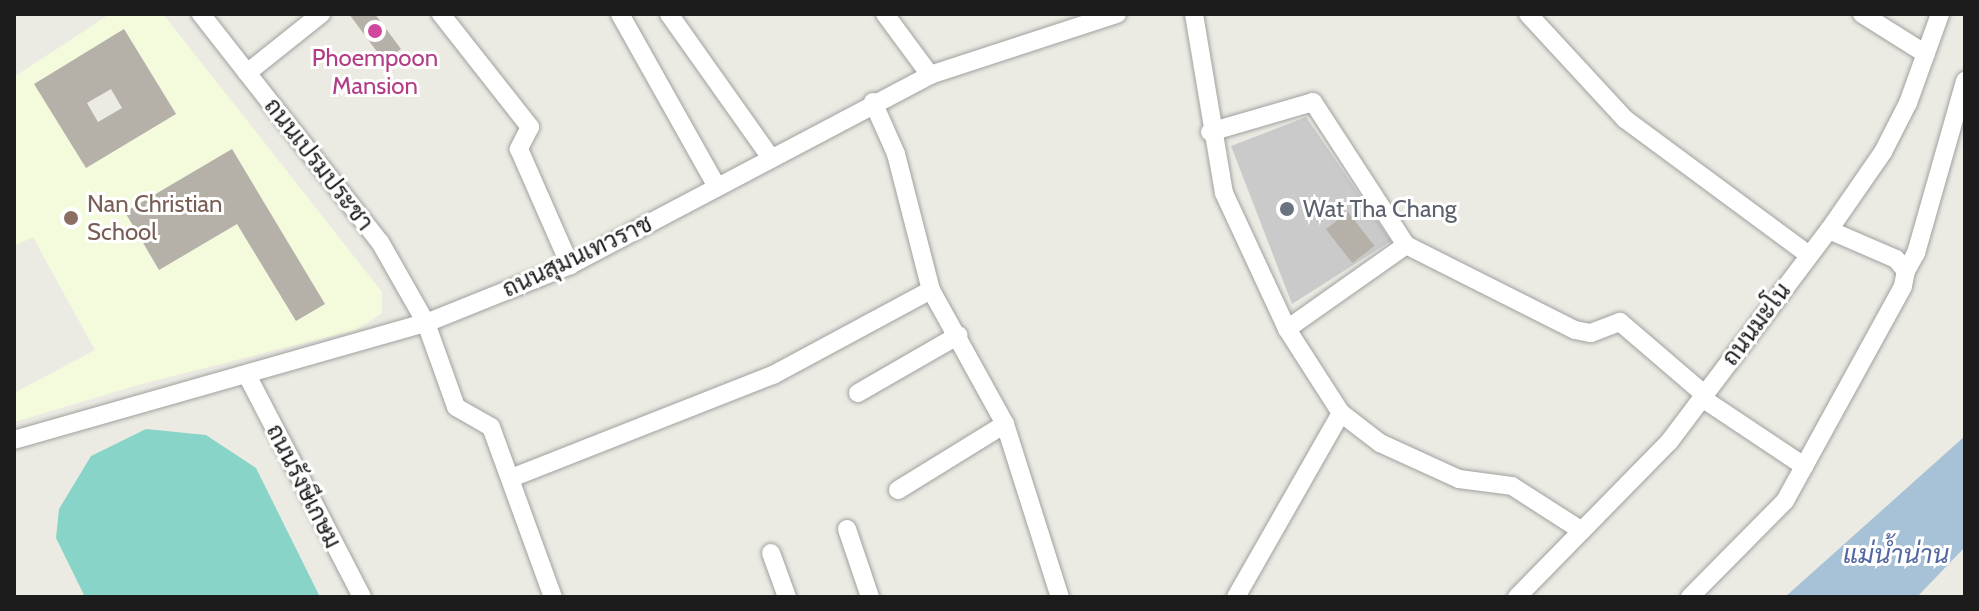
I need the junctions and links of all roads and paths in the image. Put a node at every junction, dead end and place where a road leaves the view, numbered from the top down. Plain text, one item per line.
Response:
1 (201, 14) edge
2 (321, 14) edge
3 (441, 14) edge
4 (620, 14) edge
5 (669, 14) edge
6 (885, 14) edge
7 (1117, 14) edge
8 (1194, 14) edge
9 (1528, 14) edge
10 (1862, 14) edge
11 (1940, 14) edge
12 (1926, 54) junction
13 (247, 73) junction
14 (930, 75) junction
15 (1965, 81) edge
16 (873, 102) junction
17 (1210, 132) junction
18 (771, 158) junction
19 (717, 187) junction
20 (1829, 230) junction
21 (1406, 245) junction
22 (1809, 255) junction
23 (570, 265) junction
24 (1906, 271) junction
25 (931, 290) junction
26 (426, 323) junction
27 (1287, 329) junction
28 (959, 335) junction
29 (247, 375) junction
30 (858, 393) dead end
31 (1703, 396) junction
32 (1341, 413) junction
33 (1005, 424) junction
34 (14, 440) edge
35 (1804, 466) junction
36 (511, 478) junction
37 (898, 490) dead end
38 (847, 529) dead end
39 (1582, 531) junction
40 (771, 553) dead end
41 (1239, 596) edge
42 (362, 597) edge
43 (553, 597) edge
44 (787, 597) edge
45 (870, 597) edge
46 (1060, 597) edge
47 (1517, 597) edge
48 (1690, 597) edge

1 - 13 street, ถนนเปรมประชา
2 - 13 street
3 - 23 street
4 - 19 street
5 - 18 street
6 - 14 street
7 - 14 street, ถนนสุมนเทวราช
8 - 17 street
9 - 22 street
10 - 12 street
11 - 12 street, ถนนมะโน
12 - 20 street, ถนนมะโน
13 - 26 street, ถนนเปรมประชา
14 - 16 street, ถนนสุมนเทวราช
15 - 24 street
16 - 18 street, ถนนสุมนเทวราช
16 - 25 street
17 - 21 street
17 - 27 street
18 - 19 street, ถนนสุมนเทวราช
19 - 23 street, ถนนสุมนเทวราช
20 - 22 street, ถนนมะโน
20 - 24 street
21 - 27 street
21 - 31 street
22 - 31 street, ถนนมะโน
23 - 26 street, ถนนสุมนเทวราช
24 - 35 street
25 - 28 street
25 - 36 street
26 - 29 street, ถนนสุมนเทวราช
26 - 36 street, ถนนเปรมประชา
27 - 32 street
28 - 30 street
28 - 33 street
29 - 34 street, ถนนสุมนเทวราช
29 - 42 street, ถนนรังษีเกษม
31 - 35 street
31 - 39 street, ถนนมะโน
32 - 39 street
32 - 41 street
33 - 37 street
33 - 46 street
35 - 48 street
36 - 43 street, ถนนเปรมประชา
38 - 45 street
39 - 47 street, ถนนมะโน
40 - 44 street

